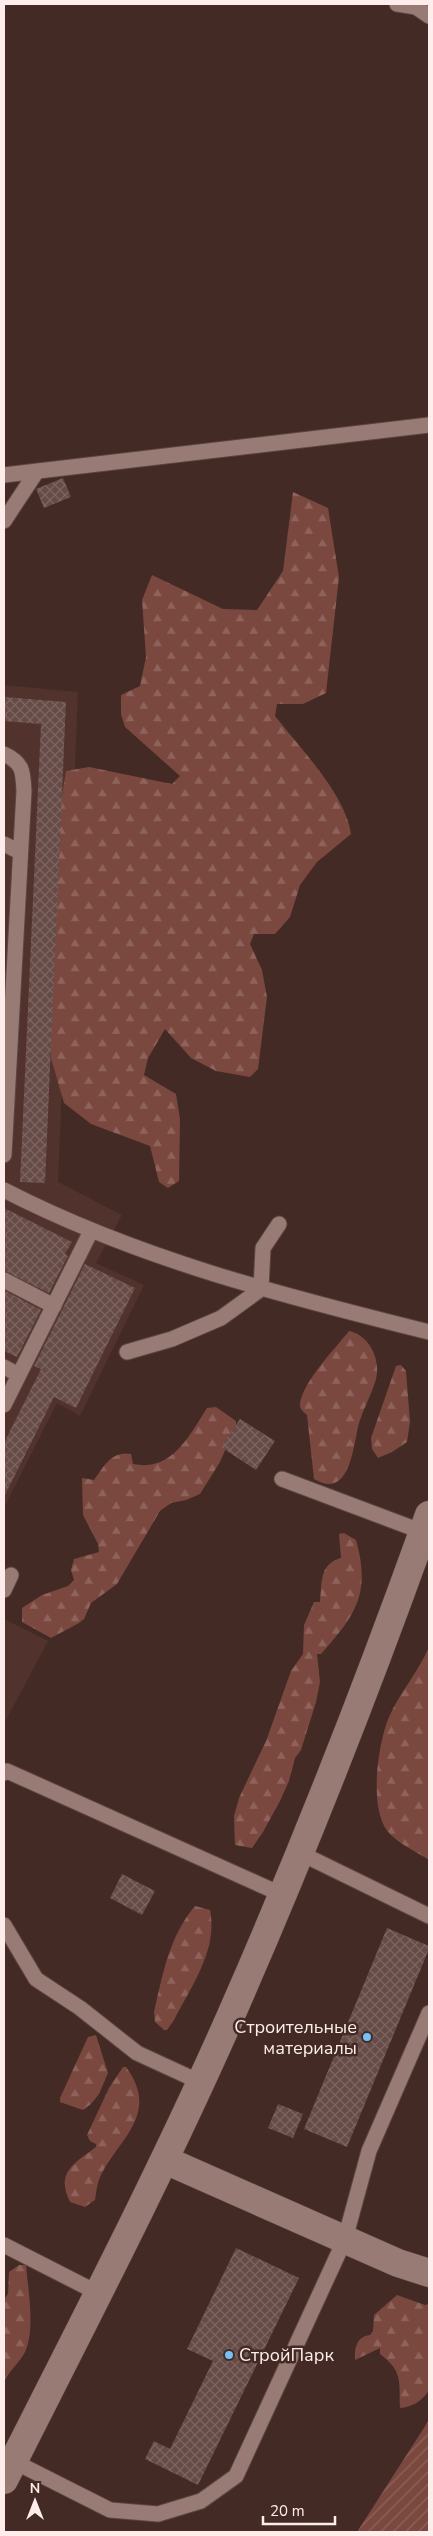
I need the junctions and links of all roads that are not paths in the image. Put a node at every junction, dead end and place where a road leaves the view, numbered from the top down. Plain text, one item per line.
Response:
1 (397, 4) edge
2 (429, 16) edge
3 (429, 425) edge
4 (37, 471) junction
5 (4, 475) edge
6 (4, 521) edge
7 (4, 754) edge
8 (4, 844) edge
9 (20, 852) junction
10 (10, 938) edge
11 (7, 1024) edge
12 (5, 1106) edge
13 (4, 1155) edge
14 (4, 1190) edge
15 (279, 1224) dead end
16 (91, 1231) junction
17 (4, 1280) edge
18 (261, 1289) junction
19 (54, 1306) junction
20 (429, 1332) edge
21 (127, 1352) dead end
22 (4, 1367) edge
23 (19, 1375) junction
24 (4, 1405) edge
25 (282, 1479) dead end
26 (426, 1523) edge
27 (11, 1575) dead end
28 (4, 1590) edge
29 (5, 1771) edge
30 (300, 1854) junction
31 (283, 1895) junction
32 (429, 1916) edge
33 (4, 1925) edge
34 (429, 2013) edge
35 (200, 2082) junction
36 (165, 2160) junction
37 (345, 2239) junction
38 (4, 2245) edge
39 (429, 2273) edge
40 (98, 2293) junction
41 (9, 2470) edge

1 - 2 lane
3 - 4 lane
4 - 5 lane
4 - 6 lane
7 - 9 lane
8 - 9 lane
9 - 10 lane
10 - 11 lane
11 - 12 lane
12 - 13 lane
14 - 16 lane
15 - 18 lane
16 - 18 lane
16 - 19 lane
17 - 19 lane
18 - 20 lane
18 - 21 lane
19 - 23 lane
22 - 23 lane
23 - 24 lane
25 - 26 lane
26 - 30 main road
27 - 28 lane
29 - 31 lane
30 - 31 main road
30 - 32 lane
31 - 35 main road
33 - 35 lane
34 - 37 lane
35 - 36 main road
36 - 37 main road
36 - 40 main road
37 - 39 main road
37 - 41 lane
38 - 40 lane
40 - 41 main road

